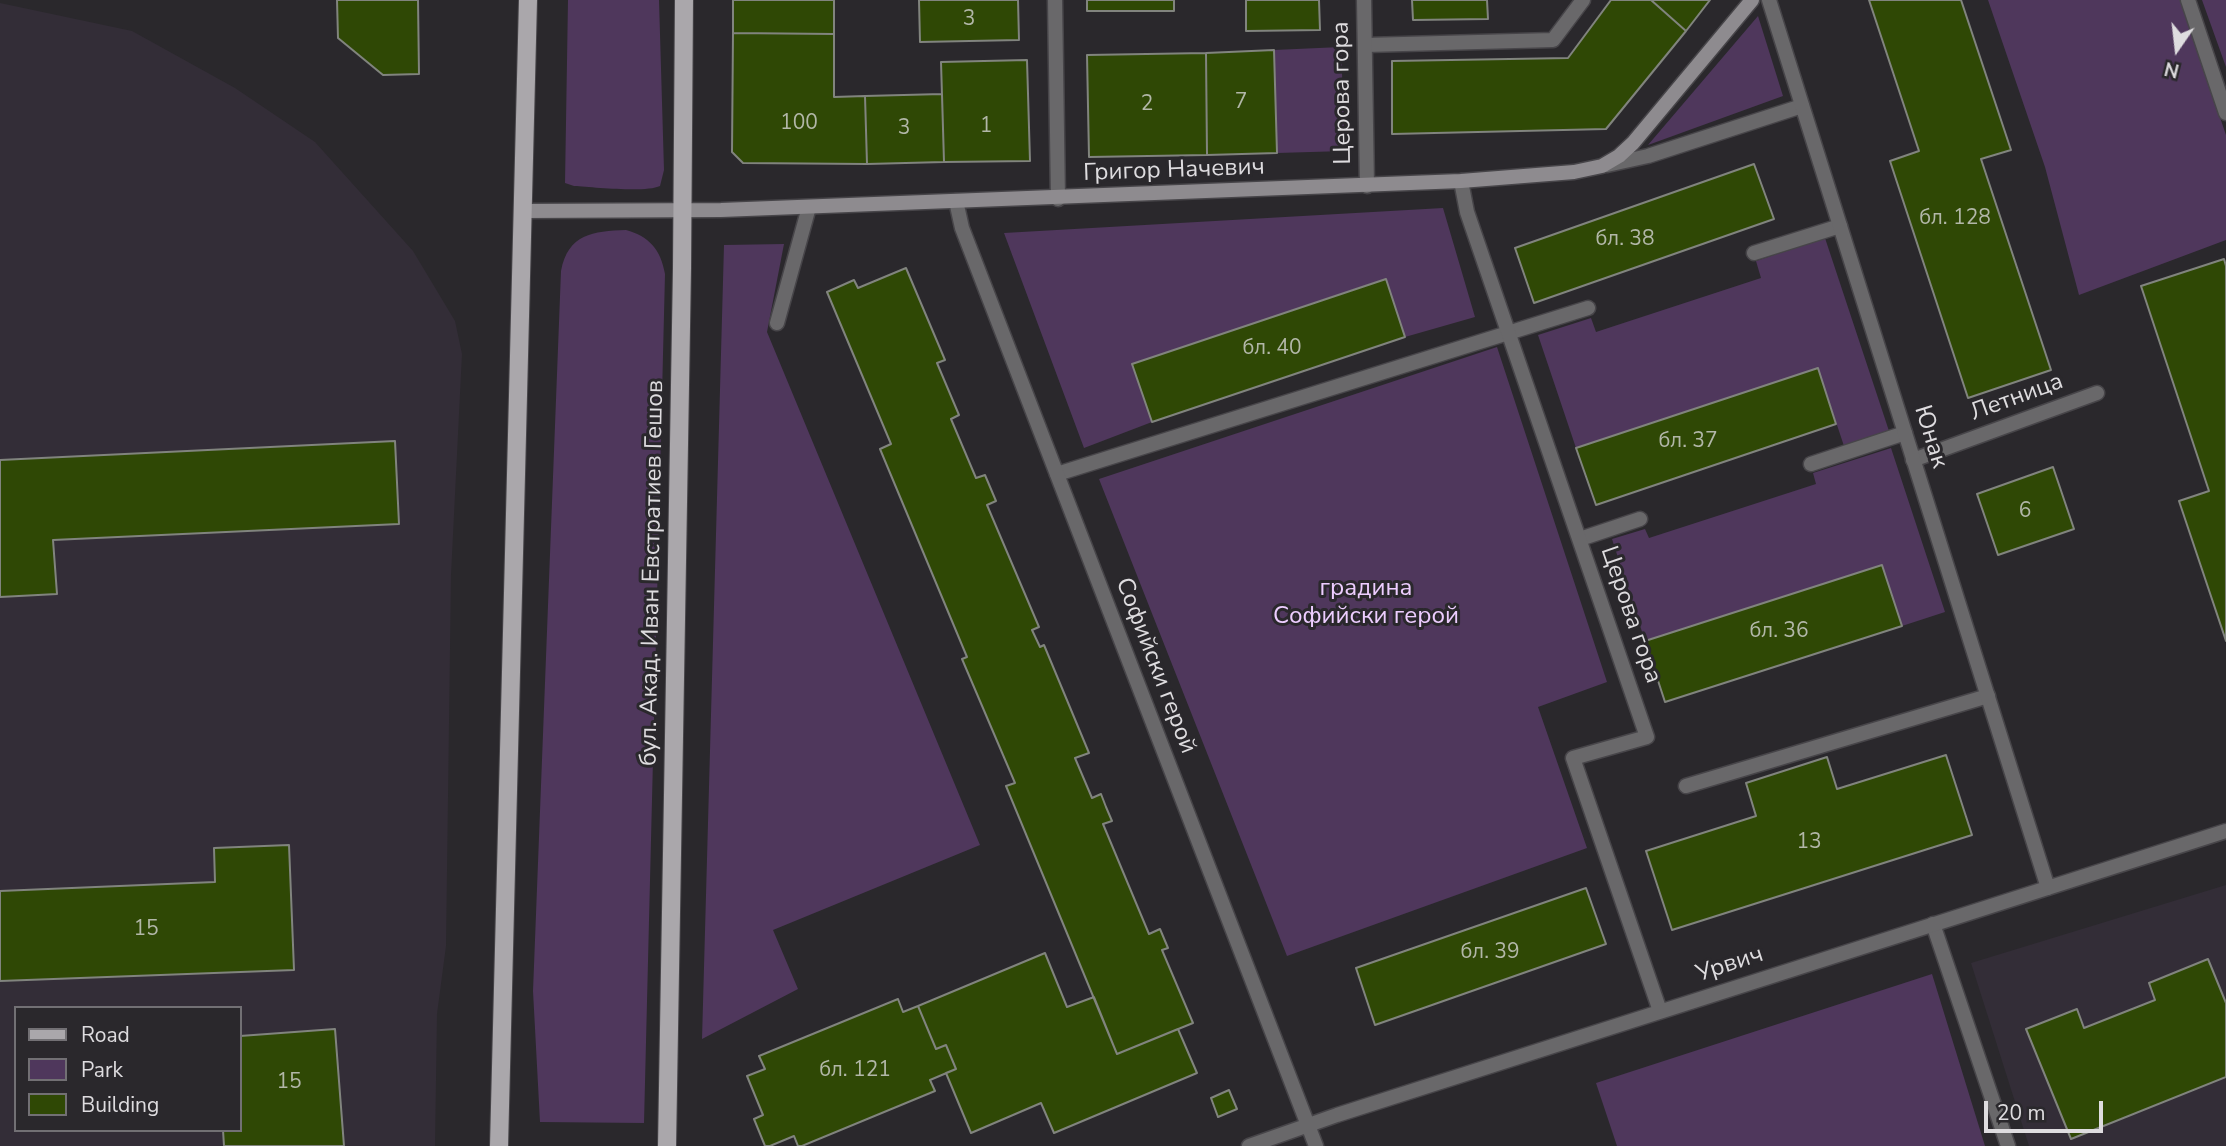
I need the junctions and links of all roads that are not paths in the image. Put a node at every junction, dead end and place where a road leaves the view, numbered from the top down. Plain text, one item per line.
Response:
1 (528, 0) edge
2 (684, 0) edge
3 (1055, 0) edge
4 (1364, 0) edge
5 (1583, 0) edge
6 (1752, 0) edge
7 (1769, 0) edge
8 (2188, 0) edge
9 (1366, 45) junction
10 (1802, 106) junction
11 (2226, 113) edge
12 (1602, 166) junction
13 (1461, 181) junction
14 (1367, 186) junction
15 (1058, 199) junction
16 (956, 201) junction
17 (809, 207) junction
18 (683, 210) junction
19 (523, 211) junction
20 (1840, 226) junction
21 (1754, 253) dead end
22 (1588, 308) dead end
23 (777, 324) dead end
24 (1509, 332) junction
25 (2097, 393) dead end
26 (1905, 433) junction
27 (1913, 460) junction
28 (1811, 464) dead end
29 (1057, 474) junction
30 (1640, 519) dead end
31 (1580, 539) junction
32 (1987, 696) junction
33 (1686, 786) dead end
34 (2226, 831) edge
35 (2048, 888) junction
36 (1933, 924) junction
37 (1660, 1011) junction
38 (501, 1114) junction
39 (1308, 1125) junction
40 (499, 1146) edge
41 (505, 1146) edge
42 (667, 1146) edge
43 (1249, 1146) edge
44 (1316, 1146) edge
45 (2008, 1146) edge

1 - 19 main road
2 - 18 main road, бул. Акад. Иван Евстратиев Гешов
3 - 15 street
4 - 9 street, Церова гора
5 - 9 street
6 - 12 street, Григор Начевич
7 - 10 street, Юнак
8 - 11 street
9 - 14 street, Церова гора
10 - 12 street
10 - 20 street, Юнак
12 - 13 street, Григор Начевич
13 - 14 street, Григор Начевич
13 - 24 street, Церова гора
14 - 15 street, Григор Начевич
15 - 16 street, Григор Начевич
16 - 17 street, Григор Начевич
16 - 29 street, Софийски герой
17 - 18 street, Григор Начевич
17 - 23 street
18 - 19 street, Григор Начевич
18 - 42 main road, бул. Акад. Иван Евстратиев Гешов
19 - 38 main road
20 - 21 street
20 - 26 street, Юнак
22 - 24 street
24 - 29 street
24 - 31 street, Церова гора
25 - 27 street, Летница
26 - 27 street, Юнак
26 - 28 street
27 - 32 street, Юнак
29 - 39 street, Софийски герой
30 - 31 street
31 - 37 street, Церова гора
32 - 33 street
32 - 35 street, Юнак
34 - 35 street, Урвич
35 - 36 street, Урвич
36 - 37 street, Урвич
36 - 45 street
37 - 39 street, Урвич
38 - 40 main road
38 - 41 main road
39 - 43 street, Урвич
39 - 44 street, Софийски герой

